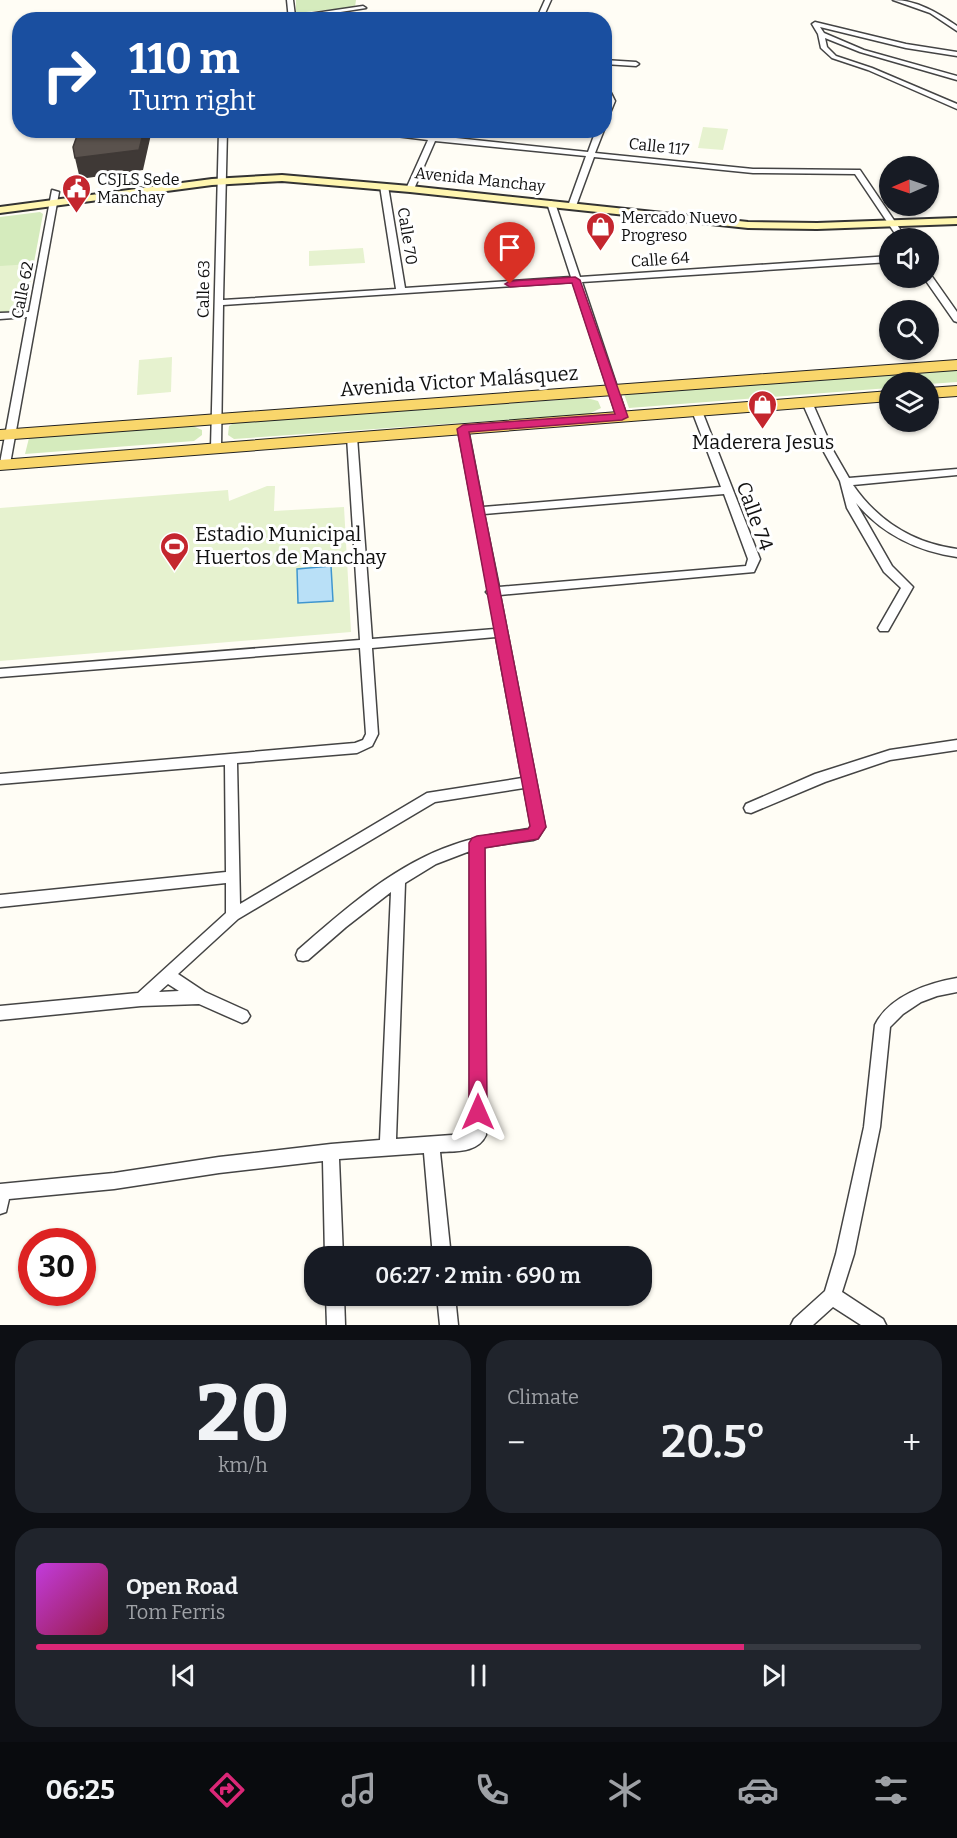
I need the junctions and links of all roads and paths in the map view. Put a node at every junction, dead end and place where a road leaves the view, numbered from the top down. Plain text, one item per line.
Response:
1 (896, 0) edge
2 (362, 4) edge
3 (325, 12) edge
4 (957, 29) edge
5 (821, 34) junction
6 (957, 54) edge
7 (612, 62) edge
8 (636, 64) dead end
9 (957, 78) edge
10 (957, 107) edge
11 (224, 138) edge
12 (433, 138) edge
13 (466, 138) edge
14 (597, 138) edge
15 (591, 154) junction
16 (222, 176) junction
17 (413, 184) junction
18 (384, 186) junction
19 (54, 197) junction
20 (0, 200) edge
21 (574, 201) junction
22 (551, 203) junction
23 (0, 210) edge
24 (957, 211) edge
25 (889, 219) junction
26 (957, 221) edge
27 (895, 228) edge
28 (879, 260) edge
29 (575, 280) junction
30 (936, 288) edge
31 (401, 291) junction
32 (218, 303) junction
33 (33, 314) junction
34 (0, 316) edge
35 (957, 319) edge
36 (957, 365) edge
37 (613, 391) junction
38 (957, 391) edge
39 (939, 392) edge
40 (879, 397) edge
41 (807, 402) junction
42 (697, 411) junction
43 (622, 417) junction
44 (217, 420) junction
45 (463, 429) junction
46 (5, 435) edge
47 (352, 437) junction
48 (216, 448) junction
49 (2, 465) edge
50 (957, 472) edge
51 (845, 482) junction
52 (727, 490) junction
53 (478, 511) junction
54 (957, 553) edge
55 (492, 591) junction
56 (884, 628) dead end
57 (500, 633) junction
58 (367, 644) junction
59 (0, 673) edge
60 (957, 745) edge
61 (231, 758) junction
62 (0, 779) edge
63 (529, 782) junction
64 (751, 808) dead end
65 (477, 843) junction
66 (232, 877) junction
67 (399, 881) junction
68 (0, 901) edge
69 (233, 915) junction
70 (303, 955) dead end
71 (167, 975) junction
72 (957, 985) edge
73 (200, 997) junction
74 (141, 999) junction
75 (0, 1013) edge
76 (242, 1016) dead end
77 (431, 1145) junction
78 (388, 1147) junction
79 (331, 1152) junction
80 (1, 1197) edge
81 (334, 1246) edge
82 (441, 1246) edge
83 (832, 1296) junction
84 (335, 1306) edge
85 (447, 1306) edge
86 (336, 1325) edge
87 (449, 1325) edge
88 (800, 1325) edge
89 (877, 1325) edge

1 - 4 street
2 - 3 street
5 - 6 street
5 - 9 street
5 - 10 street
7 - 8 street
11 - 16 street, Calle 63
12 - 17 street
13 - 15 street, Calle 117
14 - 15 street
15 - 21 street
15 - 25 street, Calle 117
16 - 17 street, Avenida Manchay
16 - 18 street, Avenida Manchay
16 - 19 street, Avenida Manchay
16 - 32 street, Calle 63
17 - 18 street, Avenida Manchay
17 - 21 street, Avenida Manchay
17 - 22 street, Avenida Manchay
18 - 31 street, Calle 70
19 - 20 street, Avenida Manchay
19 - 23 street, Avenida Manchay
19 - 33 street, Calle 62
21 - 22 street, Avenida Manchay
21 - 25 street, Avenida Manchay
22 - 29 street
24 - 25 street, Avenida Manchay
25 - 26 street, Avenida Manchay
25 - 27 street
28 - 29 street, Calle 64
29 - 31 street, Calle 64
29 - 37 street
30 - 35 street
31 - 32 street, Calle 64
32 - 44 street, Calle 63
33 - 34 street
33 - 46 street, Calle 62
36 - 37 main road, Avenida Victor Malásquez
37 - 43 street
37 - 44 main road, Avenida Victor Malásquez
38 - 39 main road
40 - 41 main road
41 - 42 main road
41 - 51 street
42 - 43 main road
42 - 52 street, Calle 74
43 - 45 main road
44 - 46 main road, Avenida Victor Malásquez
44 - 48 street, Calle 63
45 - 47 main road
45 - 53 street
46 - 49 street, Calle 62
47 - 48 main road
47 - 58 street
48 - 49 main road
50 - 51 street
51 - 54 street
51 - 56 street
52 - 53 street
52 - 55 street, Calle 74
53 - 55 street
55 - 57 street
57 - 58 street
57 - 63 street
58 - 59 street
58 - 61 street
60 - 64 street
61 - 62 street
61 - 66 street
63 - 65 street
63 - 69 street
65 - 67 street
65 - 77 street
66 - 68 street
66 - 69 street
67 - 70 street
67 - 78 street
69 - 71 street
71 - 73 street
71 - 74 street
72 - 83 street
73 - 74 street
73 - 76 street
74 - 75 street
77 - 78 street
77 - 82 street
78 - 79 street
79 - 80 street
79 - 81 street
83 - 88 street
83 - 89 street
84 - 86 street
85 - 87 street

